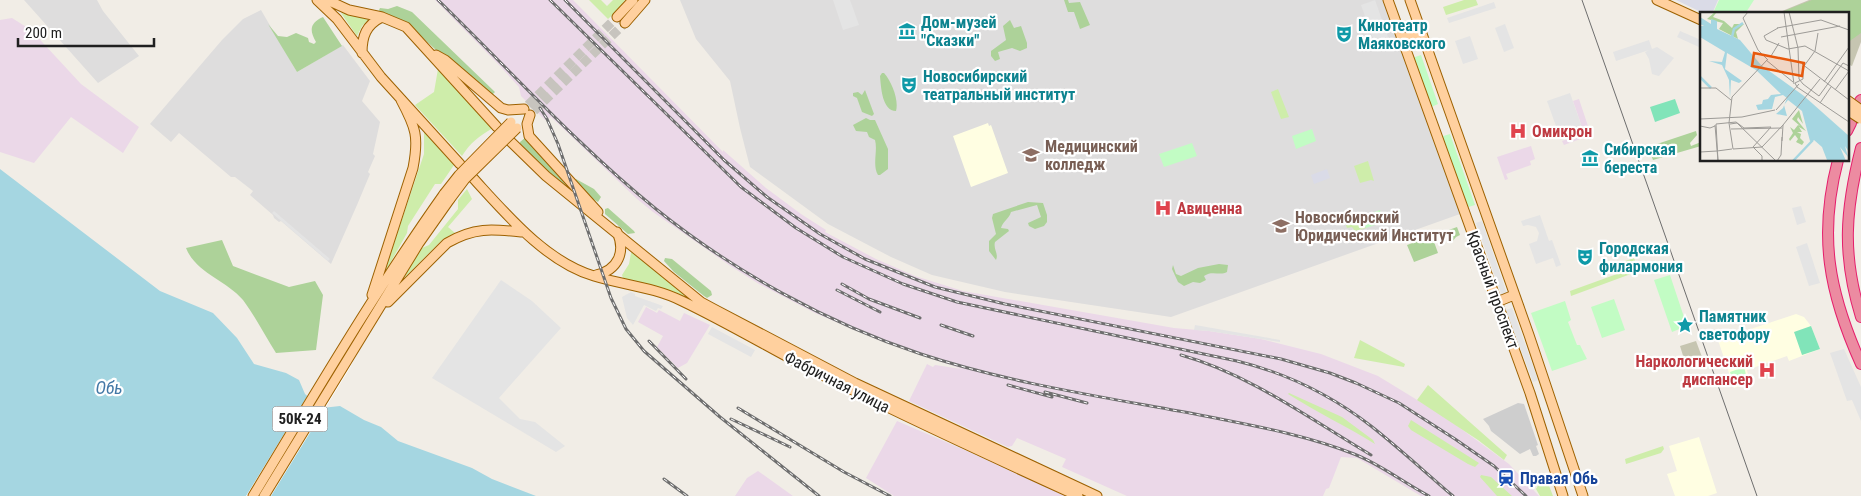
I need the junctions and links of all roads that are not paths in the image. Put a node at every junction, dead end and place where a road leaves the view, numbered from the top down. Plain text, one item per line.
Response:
1 (317, 0) edge
2 (633, 0) edge
3 (645, 0) edge
4 (1388, 0) edge
5 (1410, 0) edge
6 (1657, 0) edge
7 (327, 3) edge
8 (382, 17) junction
9 (1700, 20) edge
10 (1422, 32) junction
11 (1402, 39) junction
12 (427, 49) junction
13 (362, 53) junction
14 (402, 100) junction
15 (1848, 100) edge
16 (1861, 104) edge
17 (529, 110) junction
18 (1848, 112) edge
19 (1853, 124) edge
20 (497, 127) dead end
21 (510, 142) dead end
22 (1861, 148) edge
23 (1838, 161) edge
24 (460, 164) dead end
25 (473, 178) dead end
26 (447, 196) junction
27 (522, 232) junction
28 (618, 233) junction
29 (594, 276) junction
30 (1514, 295) junction
31 (1497, 302) junction
32 (367, 309) junction
33 (376, 314) junction
34 (1861, 317) edge
35 (1861, 364) edge
36 (1547, 388) junction
37 (1530, 393) junction
38 (1576, 474) junction
39 (1558, 479) junction
40 (253, 496) edge
41 (264, 496) edge
42 (1078, 496) edge
43 (1097, 496) edge
44 (1563, 496) edge
45 (1583, 496) edge

1 - 7 main road
2 - 3 main road
4 - 11 main road, Красный проспект
5 - 10 main road, Красный проспект
6 - 9 main road
7 - 8 main road
7 - 13 main road
8 - 12 main road
8 - 13 main road
10 - 11 main road
10 - 30 main road, Красный проспект
11 - 31 main road, Красный проспект
12 - 17 main road
12 - 20 main road
13 - 14 main road
14 - 24 main road
14 - 32 main road
15 - 16 main road, bridge
17 - 26 main road, bridge
17 - 28 main road
18 - 19 main road, bridge
21 - 28 main road
22 - 34 highway
23 - 35 highway
25 - 27 main road, Фабричная улица
26 - 32 main road
26 - 33 main road
27 - 29 main road, Фабричная улица
27 - 33 main road
28 - 29 main road
28 - 43 main road, Фабричная улица
29 - 42 main road, Фабричная улица
30 - 31 main road
30 - 36 main road, Красный проспект
31 - 37 main road, Красный проспект
32 - 40 main road, 50К-24
33 - 41 main road, 50К-24
36 - 37 main road
36 - 38 main road, Красный проспект
37 - 39 main road, Красный проспект
38 - 39 main road
38 - 45 main road, Красный проспект
39 - 44 main road, Красный проспект

